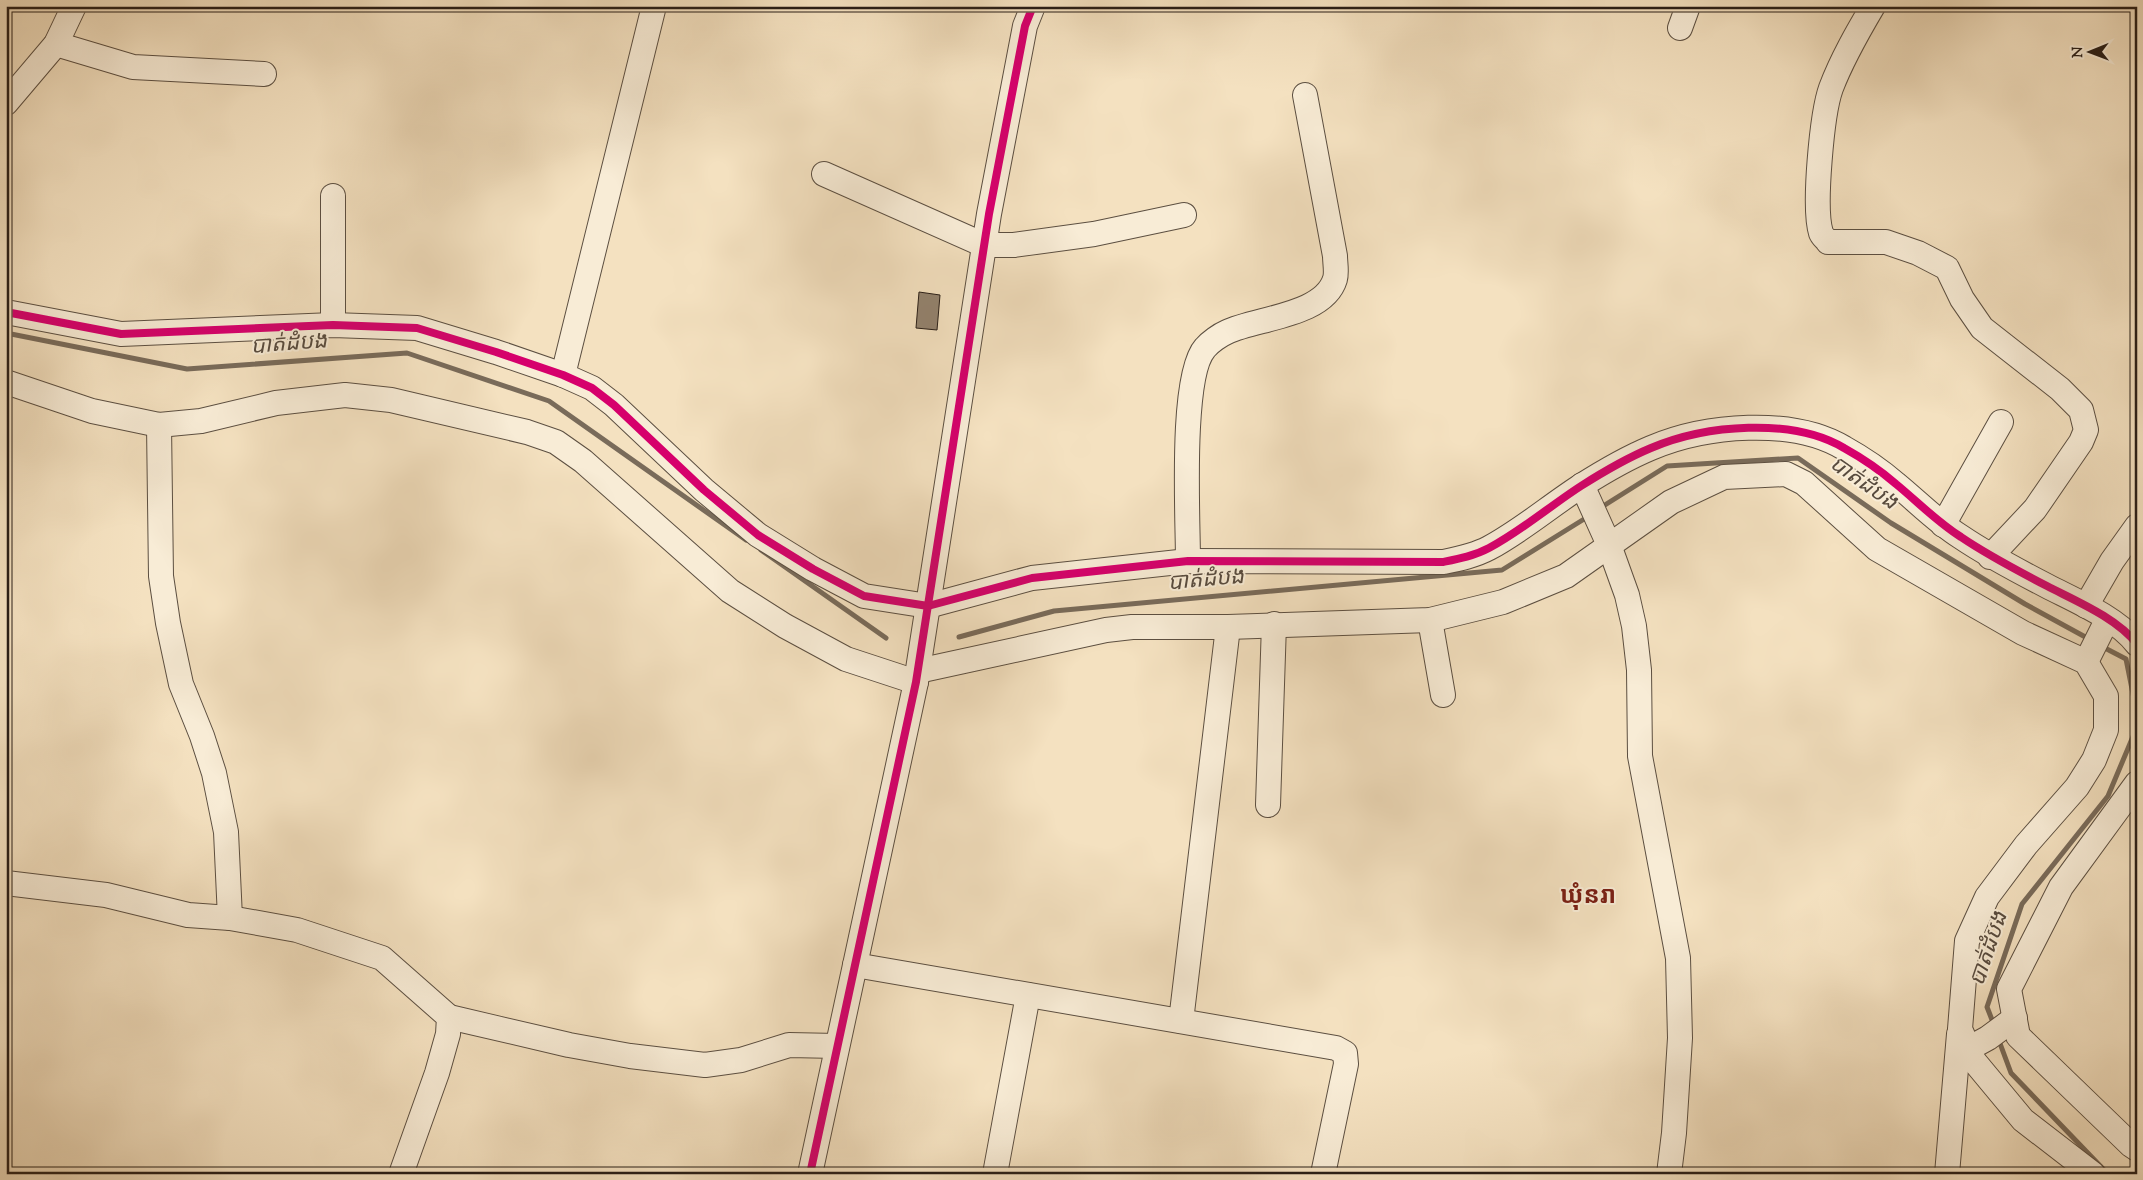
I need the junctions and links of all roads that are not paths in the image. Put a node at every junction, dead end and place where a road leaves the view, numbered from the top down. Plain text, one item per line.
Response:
1 (74, 6) edge
2 (654, 6) edge
3 (1033, 6) edge
4 (1688, 6) edge
5 (1873, 6) edge
6 (1680, 28) dead end
7 (56, 44) junction
8 (264, 74) dead end
9 (1305, 95) dead end
10 (6, 103) edge
11 (824, 174) dead end
12 (333, 196) dead end
13 (1184, 215) dead end
14 (984, 245) junction
15 (6, 312) edge
16 (333, 325) junction
17 (562, 375) junction
18 (6, 382) edge
19 (2000, 422) dead end
20 (159, 425) junction
21 (1596, 515) junction
22 (1942, 525) junction
23 (2137, 526) edge
24 (1990, 557) junction
25 (1188, 561) junction
26 (928, 606) junction
27 (2086, 606) junction
28 (1430, 620) junction
29 (1274, 624) junction
30 (1228, 627) junction
31 (2096, 642) junction
32 (2137, 644) edge
33 (917, 676) junction
34 (1443, 695) dead end
35 (2137, 783) edge
36 (1268, 805) dead end
37 (6, 884) edge
38 (230, 918) junction
39 (854, 965) junction
40 (1028, 995) junction
41 (450, 1017) junction
42 (1181, 1021) junction
43 (1987, 1032) junction
44 (837, 1046) junction
45 (2137, 1149) edge
46 (401, 1174) edge
47 (810, 1174) edge
48 (995, 1174) edge
49 (1323, 1174) edge
50 (1669, 1174) edge
51 (1947, 1174) edge
52 (2093, 1174) edge

1 - 7 street
2 - 17 street
3 - 14 street
4 - 6 street
5 - 24 street
7 - 8 street
7 - 10 street
9 - 25 street
11 - 14 street
12 - 16 street
13 - 14 street
14 - 26 street
15 - 16 street
16 - 17 street
17 - 26 street
18 - 20 street
19 - 22 street
20 - 33 street
20 - 38 street
21 - 22 street
21 - 25 street
21 - 28 street
21 - 31 street
21 - 50 street
22 - 24 street
23 - 27 street
24 - 27 street
25 - 26 street
26 - 33 street
27 - 31 street
28 - 29 street
28 - 34 street
29 - 30 street
29 - 36 street
30 - 33 street
30 - 42 street
31 - 32 street
31 - 43 street
33 - 39 street
35 - 43 street
37 - 38 street
38 - 41 street
39 - 40 street
39 - 44 street
40 - 42 street
40 - 48 street
41 - 44 street
41 - 46 street
42 - 49 street
43 - 45 street
43 - 51 street
43 - 52 street
44 - 47 street

